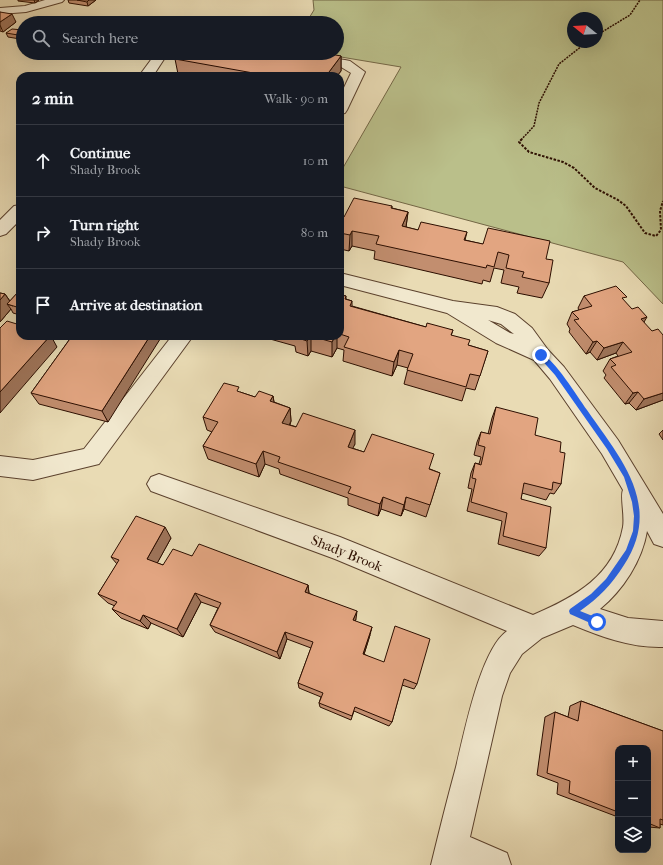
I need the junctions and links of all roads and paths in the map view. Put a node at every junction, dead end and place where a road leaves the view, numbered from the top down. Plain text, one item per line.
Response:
1 (58, 0) edge
2 (640, 0) edge
3 (0, 11) edge
4 (603, 31) edge
5 (579, 48) edge
6 (157, 60) edge
7 (317, 60) edge
8 (149, 72) edge
9 (344, 102) edge
10 (663, 201) edge
11 (16, 214) edge
12 (0, 230) edge
13 (344, 280) edge
14 (180, 340) edge
15 (0, 466) edge
16 (627, 476) junction
17 (159, 484) dead end
18 (663, 536) edge
19 (572, 611) junction
20 (533, 629) junction
21 (663, 634) edge
22 (450, 855) edge
23 (495, 865) edge

1 - 3 street
2 - 4 path
5 - 10 path
6 - 8 street
7 - 9 street
11 - 12 street
13 - 16 street
14 - 15 street
16 - 18 street
16 - 19 street
17 - 20 street, Shady Brook
19 - 20 street
19 - 21 street
20 - 22 street
22 - 23 street

